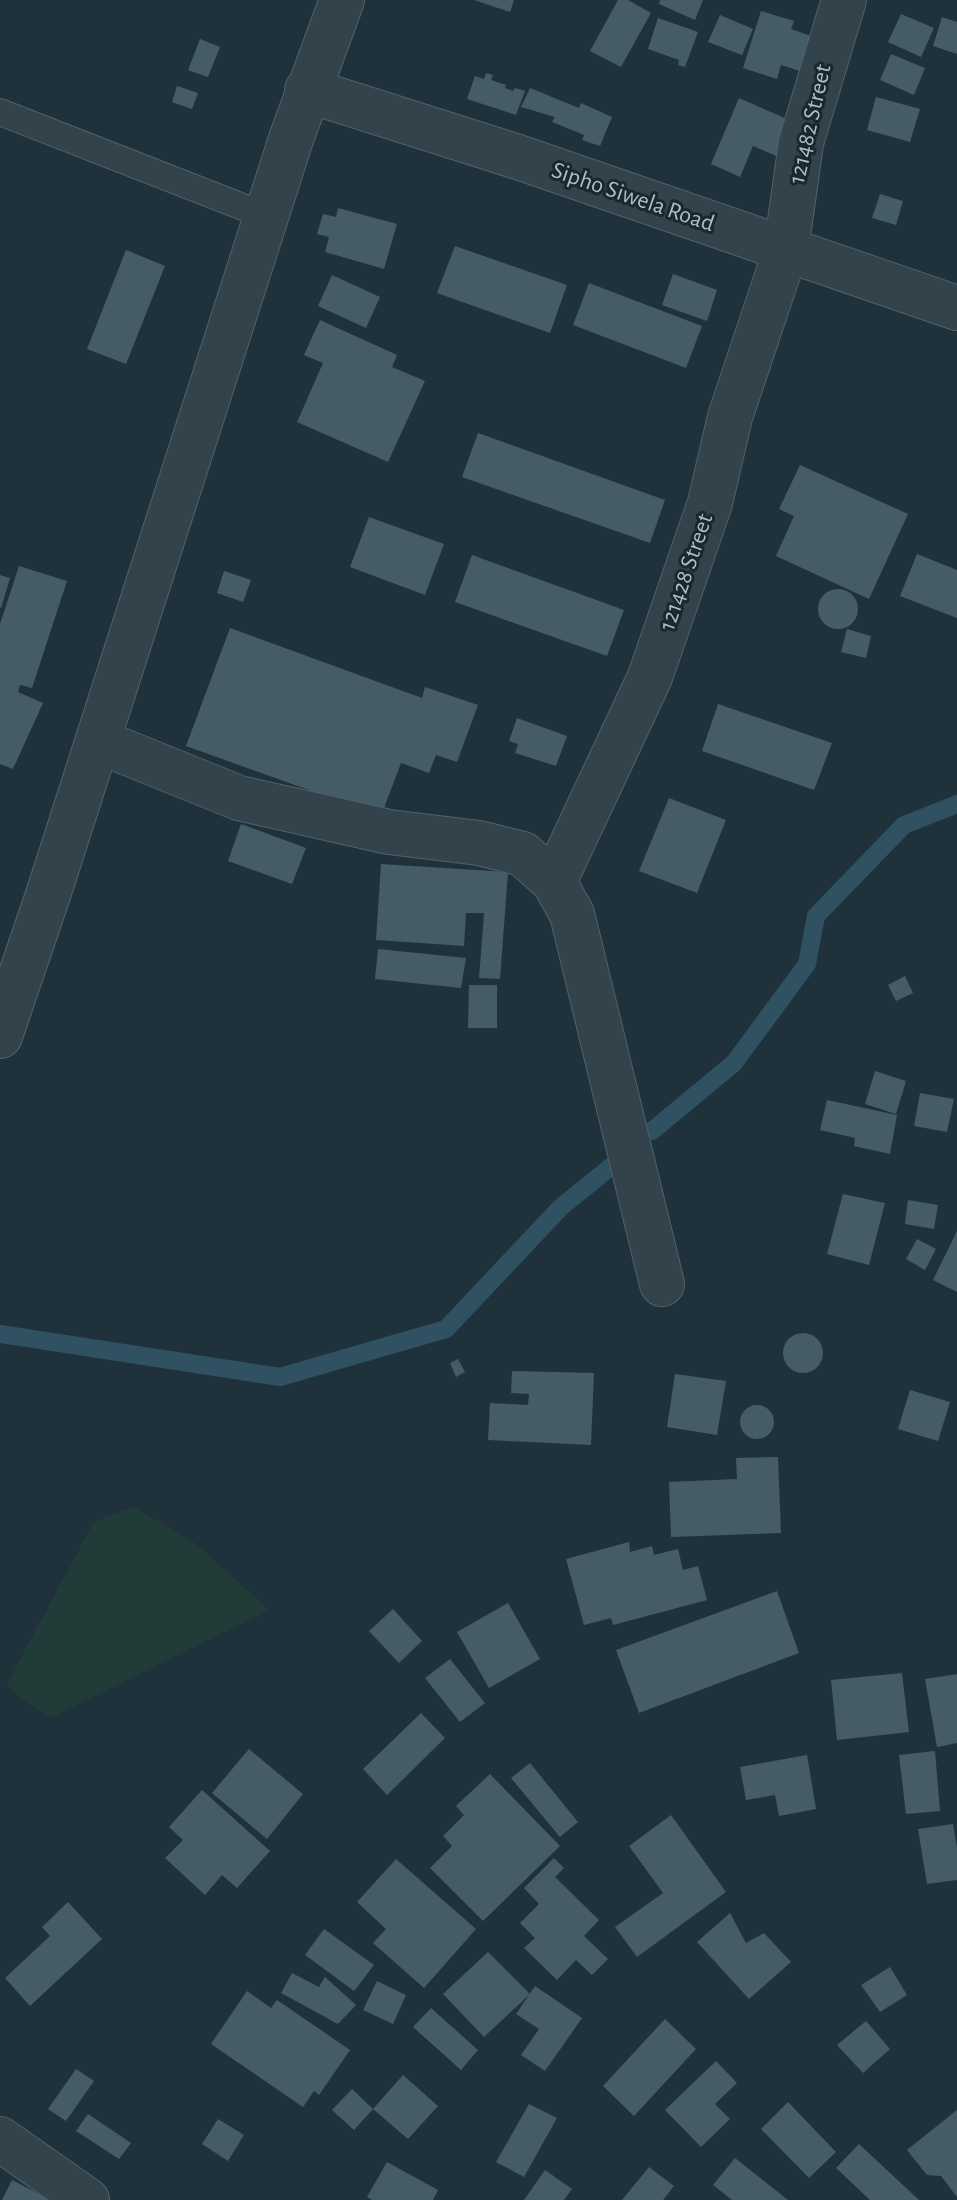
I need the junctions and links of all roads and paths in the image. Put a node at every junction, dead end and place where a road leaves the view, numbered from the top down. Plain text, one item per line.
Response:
1 (342, 0) edge
2 (844, 0) edge
3 (307, 90) junction
4 (0, 112) edge
5 (266, 216) junction
6 (786, 250) junction
7 (957, 308) edge
8 (98, 741) junction
9 (554, 882) junction
10 (0, 1036) edge
11 (662, 1284) dead end
12 (0, 2139) edge
13 (87, 2200) edge

1 - 3 street
2 - 6 street, 121482 Street
3 - 5 street
3 - 6 street, Sipho Siwela Road
4 - 5 lane
5 - 8 street
6 - 7 street, Sipho Siwela Road
6 - 9 street, 121428 Street
8 - 9 street
8 - 10 street
9 - 11 street
12 - 13 street

